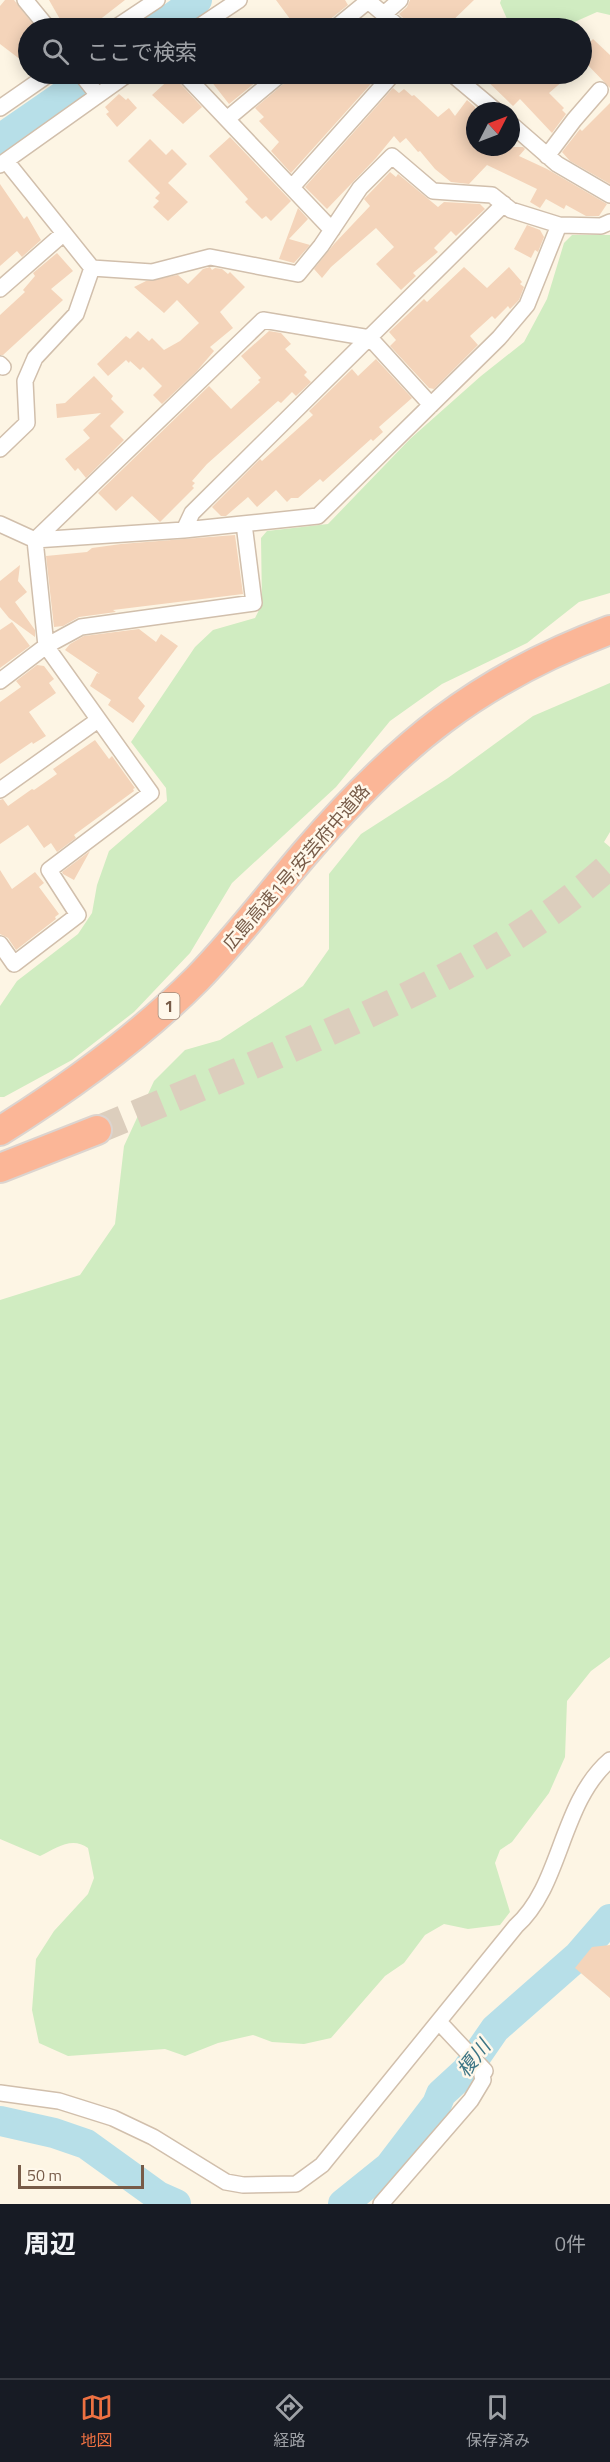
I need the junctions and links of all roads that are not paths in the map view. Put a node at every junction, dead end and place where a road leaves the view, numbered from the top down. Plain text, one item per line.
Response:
1 (25, 0) edge
2 (157, 0) edge
3 (238, 0) edge
4 (368, 0) edge
5 (400, 0) edge
6 (384, 14) junction
7 (40, 18) edge
8 (130, 18) edge
9 (212, 18) edge
10 (347, 18) edge
11 (389, 18) edge
12 (35, 84) edge
13 (89, 84) edge
14 (112, 84) edge
15 (194, 84) edge
16 (270, 84) edge
17 (384, 84) edge
18 (464, 84) edge
19 (600, 90) dead end
20 (97, 94) junction
21 (485, 102) edge
22 (0, 108) edge
23 (227, 119) junction
24 (520, 132) edge
25 (548, 156) junction
26 (3, 163) edge
27 (292, 187) junction
28 (610, 195) edge
29 (504, 204) junction
30 (610, 222) edge
31 (559, 225) junction
32 (332, 230) junction
33 (64, 233) junction
34 (92, 268) junction
35 (0, 289) edge
36 (370, 338) junction
37 (431, 405) junction
38 (0, 449) edge
39 (0, 524) edge
40 (243, 524) junction
41 (184, 530) junction
42 (35, 540) junction
43 (610, 630) edge
44 (46, 646) junction
45 (0, 681) edge
46 (98, 720) junction
47 (0, 790) edge
48 (0, 944) edge
49 (97, 1130) tunnel mouth
50 (0, 1131) edge
51 (0, 1168) edge
52 (610, 1760) edge
53 (439, 2022) junction
54 (0, 2093) edge
55 (381, 2204) edge

1 - 7 street
2 - 8 street
3 - 9 street
4 - 6 street
4 - 10 street
5 - 6 street
6 - 11 street
12 - 22 street
13 - 20 street
14 - 20 street
15 - 23 street
16 - 23 street
17 - 27 street
18 - 21 street
19 - 25 street
20 - 26 street
23 - 27 street
24 - 25 street
25 - 28 street
26 - 33 street
27 - 32 street
29 - 31 street
29 - 32 street
29 - 36 street
30 - 31 street
31 - 37 street
32 - 34 street
33 - 34 street
33 - 35 street
34 - 38 street
36 - 37 street
36 - 41 street
36 - 42 street
37 - 40 street
39 - 42 street
40 - 41 street
40 - 44 street
41 - 42 street
42 - 44 street
43 - 50 highway, 広島高速1号;安芸府中道路 / 1
44 - 45 street
44 - 46 street
46 - 47 street
46 - 48 street
49 - 51 highway
52 - 53 street
53 - 54 street
53 - 55 street

